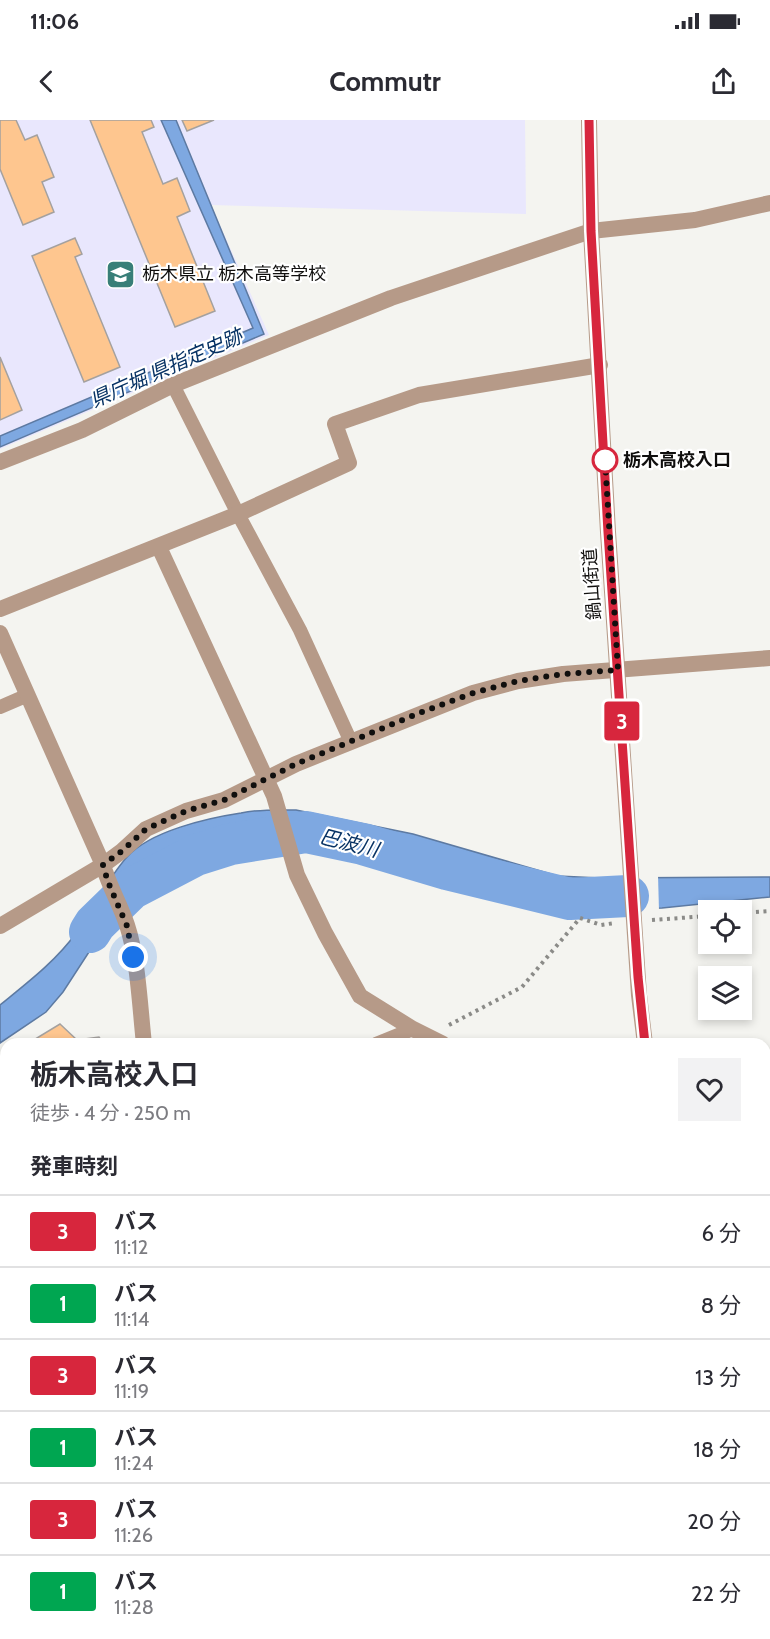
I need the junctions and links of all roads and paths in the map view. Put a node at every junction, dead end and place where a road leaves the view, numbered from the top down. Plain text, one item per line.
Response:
1 (589, 120) edge
2 (770, 203) edge
3 (591, 231) junction
4 (600, 364) junction
5 (173, 385) junction
6 (0, 462) edge
7 (238, 514) junction
8 (159, 547) junction
9 (0, 609) edge
10 (0, 633) edge
11 (770, 658) edge
12 (618, 670) junction
13 (28, 695) junction
14 (0, 707) edge
15 (351, 742) junction
16 (265, 779) junction
17 (103, 865) junction
18 (770, 911) edge
19 (752, 912) edge
20 (698, 916) edge
21 (634, 919) junction
22 (0, 927) edge
23 (428, 1036) edge
24 (143, 1038) edge
25 (644, 1038) edge

1 - 3 street, 鍋山街道
2 - 3 street
3 - 4 street, 鍋山街道
3 - 5 street
4 - 7 street
4 - 12 street, 鍋山街道
5 - 6 street
5 - 7 lane
7 - 8 street
7 - 15 lane
8 - 9 street
8 - 16 street
10 - 13 street
11 - 12 street
12 - 15 street
12 - 21 street, 鍋山街道
13 - 14 lane
13 - 17 street
15 - 16 street
16 - 17 street
16 - 23 street
17 - 22 street
17 - 24 street
18 - 19 path
20 - 21 path
21 - 23 path
21 - 25 street, 鍋山街道

